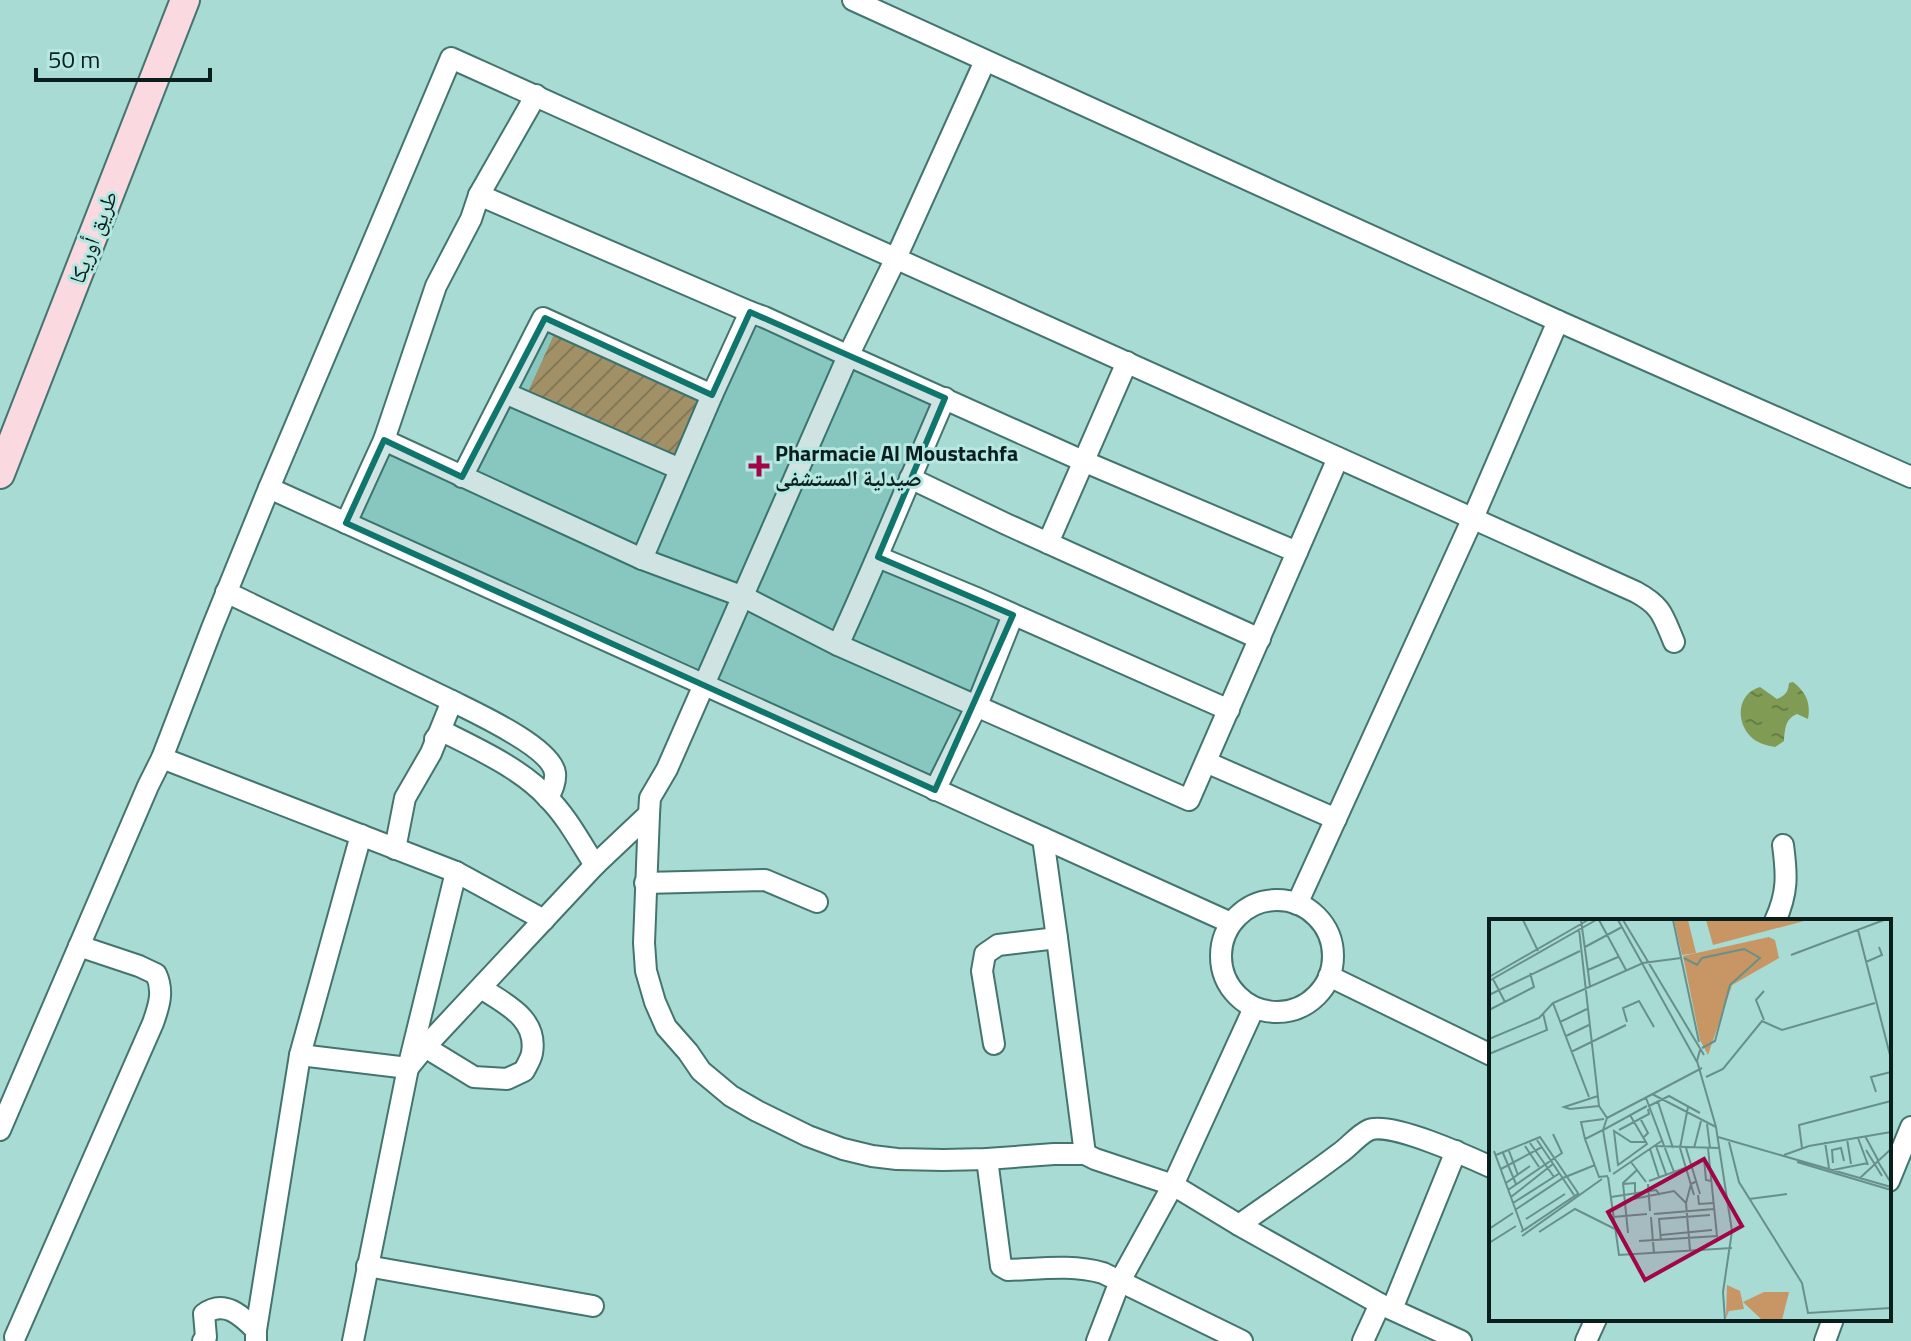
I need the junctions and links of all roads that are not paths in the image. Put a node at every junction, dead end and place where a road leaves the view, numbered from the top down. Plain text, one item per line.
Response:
1 (185, 0) edge
2 (853, 0) edge
3 (985, 61) junction
4 (536, 95) junction
5 (479, 195) junction
6 (896, 258) junction
7 (750, 312) junction
8 (1558, 321) junction
9 (848, 356) junction
10 (1127, 362) junction
11 (505, 393) junction
12 (712, 395) junction
13 (945, 398) junction
14 (384, 440) junction
15 (1338, 458) junction
16 (1083, 461) junction
17 (680, 469) junction
18 (0, 474) edge
19 (462, 477) junction
20 (1911, 477) edge
21 (910, 478) junction
22 (269, 488) junction
23 (1473, 518) junction
24 (346, 523) junction
25 (1048, 543) junction
26 (1297, 552) junction
27 (878, 557) junction
28 (642, 559) junction
29 (226, 592) junction
30 (744, 597) junction
31 (1013, 615) junction
32 (1260, 639) junction
33 (1674, 642) dead end
34 (838, 645) junction
35 (704, 686) junction
36 (452, 701) junction
37 (977, 705) junction
38 (1229, 710) junction
39 (435, 739) junction
40 (162, 758) junction
41 (1206, 762) junction
42 (935, 790) junction
43 (548, 798) junction
44 (649, 814) junction
45 (1336, 819) junction
46 (361, 835) junction
47 (1043, 838) junction
48 (1783, 845) dead end
49 (395, 849) junction
50 (595, 865) junction
51 (456, 872) junction
52 (645, 883) junction
53 (817, 902) dead end
54 (1297, 904) junction
55 (1776, 919) edge
56 (544, 920) junction
57 (1231, 923) junction
58 (1057, 938) junction
59 (79, 946) junction
60 (1329, 976) junction
61 (481, 988) junction
62 (1254, 1008) junction
63 (994, 1044) dead end
64 (425, 1047) junction
65 (1489, 1054) edge
66 (300, 1055) junction
67 (408, 1068) junction
68 (1911, 1127) edge
69 (0, 1130) edge
70 (1456, 1151) junction
71 (1085, 1154) junction
72 (987, 1159) junction
73 (1489, 1166) edge
74 (1891, 1176) edge
75 (1173, 1185) junction
76 (1239, 1225) junction
77 (367, 1266) junction
78 (1120, 1281) junction
79 (593, 1306) dead end
80 (1386, 1307) junction
81 (1595, 1321) edge
82 (1832, 1321) edge
83 (256, 1335) edge
84 (12, 1336) edge
85 (203, 1341) edge
86 (353, 1341) edge
87 (1097, 1341) edge
88 (1242, 1341) edge
89 (1363, 1341) edge
90 (1461, 1341) edge
91 (1586, 1341) edge
92 (1825, 1341) edge

1 - 18 street, طريق أوريكا
2 - 3 street
3 - 6 street
3 - 8 street
4 - 5 street
4 - 6 street
4 - 22 street
5 - 7 street
5 - 14 street
6 - 9 street
6 - 10 street
7 - 9 street
7 - 12 street
8 - 20 street
8 - 23 street
9 - 13 street
9 - 30 street
10 - 15 street
10 - 16 street
11 - 12 street
11 - 17 street
11 - 19 street
12 - 17 street
13 - 16 street
13 - 21 street
14 - 19 street
14 - 24 street
15 - 23 street
15 - 26 street
16 - 25 street
16 - 26 street
17 - 28 street
19 - 28 street
21 - 25 street
21 - 27 street
22 - 24 street
22 - 29 street
23 - 33 street
23 - 45 street
24 - 35 street
25 - 32 street
26 - 32 street
27 - 31 street
27 - 34 street
28 - 30 street
29 - 36 street
29 - 40 street
30 - 34 street
30 - 35 street
31 - 37 street
31 - 38 street
32 - 38 street
34 - 37 street
35 - 42 street
35 - 44 street
36 - 39 street
36 - 43 street
37 - 41 street
37 - 42 street
38 - 41 street
39 - 43 street
39 - 49 street
40 - 46 street
40 - 59 street
41 - 45 street
42 - 47 street
43 - 50 street
44 - 50 street
44 - 52 street
45 - 54 street
46 - 49 street
46 - 66 street
47 - 57 street
47 - 58 street
48 - 55 street
49 - 51 street
50 - 56 street
51 - 56 street
51 - 67 street
52 - 53 street
52 - 72 street
54 - 57 street
54 - 60 street
56 - 61 street
57 - 62 street
58 - 63 street
58 - 71 street
59 - 69 street
59 - 84 street
60 - 62 street
60 - 65 street
61 - 64 street
61 - 64 street
62 - 75 street
64 - 67 street
66 - 67 street
66 - 83 street
67 - 77 street
68 - 74 street
70 - 73 street
70 - 76 street
70 - 80 street
71 - 72 street
71 - 75 street
72 - 78 street
75 - 76 street
75 - 78 street
76 - 80 street
77 - 79 street
77 - 86 street
78 - 87 street
78 - 88 street
80 - 89 street
80 - 90 street
81 - 91 street
82 - 92 street
83 - 85 street

